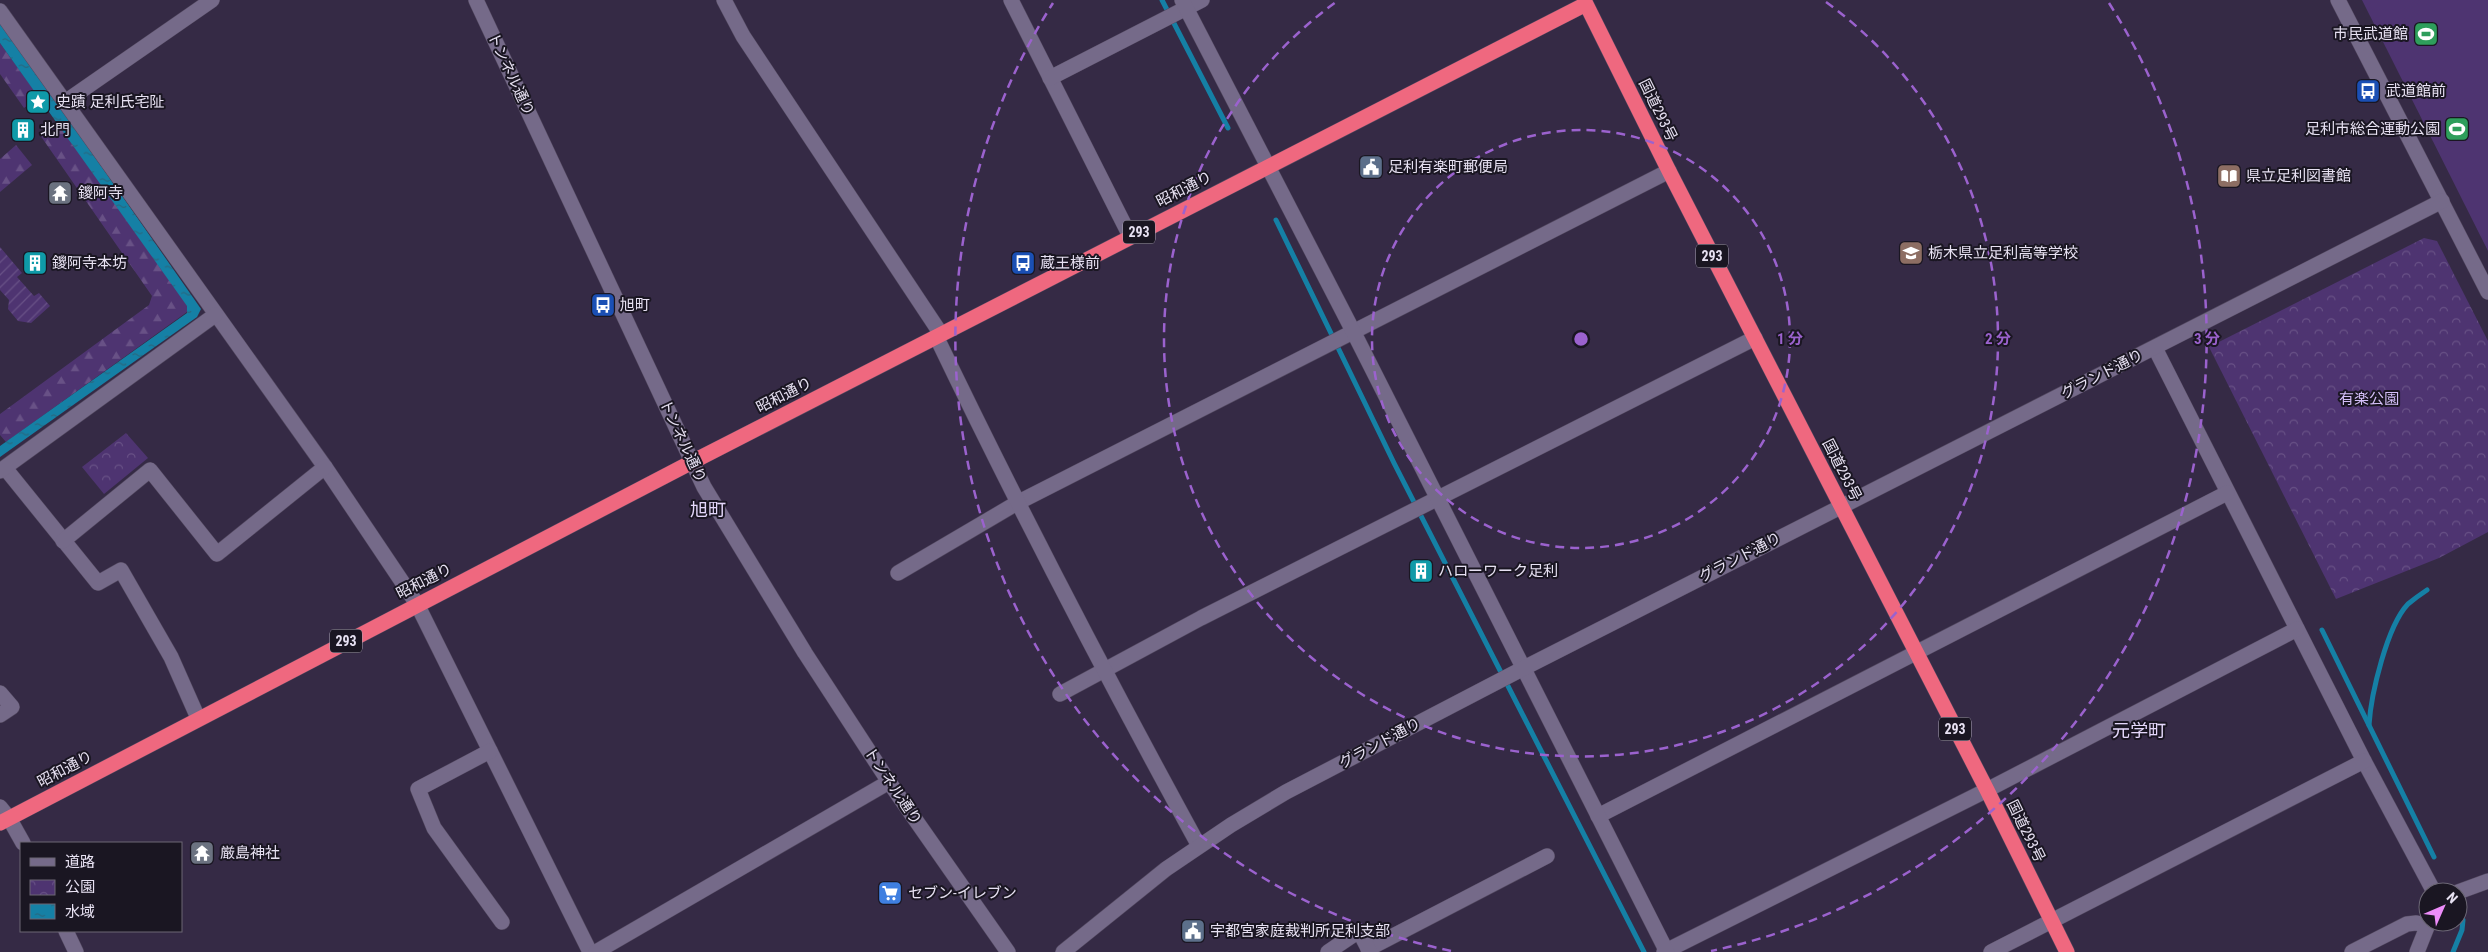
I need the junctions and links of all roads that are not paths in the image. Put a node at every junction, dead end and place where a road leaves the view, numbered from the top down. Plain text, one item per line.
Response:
1 (212, 0) edge
2 (476, 0) edge
3 (724, 0) edge
4 (1011, 0) edge
5 (1202, 0) edge
6 (2338, 0) edge
7 (1588, 1) edge
8 (1184, 4) edge
9 (0, 11) edge
10 (1050, 78) junction
11 (65, 102) junction
12 (1268, 167) junction
13 (1668, 171) junction
14 (2442, 201) junction
15 (1130, 236) junction
16 (2488, 292) edge
17 (215, 315) junction
18 (1353, 331) junction
19 (939, 335) junction
20 (1755, 338) junction
21 (2155, 348) junction
22 (692, 462) junction
23 (325, 467) junction
24 (2, 469) edge
25 (2228, 493) junction
26 (1437, 500) junction
27 (1017, 503) junction
28 (1841, 506) junction
29 (63, 541) junction
30 (898, 573) dead end
31 (417, 604) junction
32 (2297, 629) junction
33 (1915, 653) junction
34 (1522, 669) junction
35 (1102, 670) junction
36 (0, 694) edge
37 (1060, 694) dead end
38 (0, 715) edge
39 (198, 718) junction
40 (490, 751) junction
41 (2364, 761) junction
42 (889, 782) junction
43 (1987, 790) junction
44 (3, 816) edge
45 (1598, 816) junction
46 (22, 842) edge
47 (1199, 846) junction
48 (1547, 856) dead end
49 (2488, 881) edge
50 (2429, 882) edge
51 (2468, 888) edge
52 (2051, 921) junction
53 (502, 922) dead end
54 (2418, 923) edge
55 (66, 932) edge
56 (2425, 932) edge
57 (1369, 950) edge
58 (1666, 951) edge
59 (76, 952) edge
60 (590, 952) edge
61 (596, 952) edge
62 (1008, 952) edge
63 (1063, 952) edge
64 (1328, 952) edge
65 (1991, 952) edge
66 (2067, 952) edge
67 (2352, 952) edge
68 (2417, 952) edge

1 - 11 street
2 - 22 street, トンネル通り
3 - 19 street
4 - 10 street
5 - 8 street
6 - 14 street
7 - 12 highway, 昭和通り / 293
7 - 13 highway, 国道293号 / 293
8 - 10 street
8 - 12 street
9 - 11 street
10 - 15 street
11 - 17 street
12 - 15 highway, 昭和通り / 293
12 - 18 street
13 - 18 street
13 - 20 highway, 国道293号 / 293
14 - 16 street
14 - 21 street, グランド通り
15 - 19 highway, 昭和通り / 293
17 - 23 street
17 - 24 street
18 - 26 street
18 - 27 street
19 - 22 highway, 昭和通り / 293
19 - 27 street
20 - 26 street
20 - 28 highway, 国道293号 / 293
21 - 25 street
21 - 28 street, グランド通り
22 - 31 highway, 昭和通り / 293
22 - 42 street, トンネル通り
23 - 29 street
23 - 31 street
24 - 29 street
25 - 32 street
25 - 33 street
26 - 34 street
26 - 35 street
27 - 30 street
27 - 35 street
28 - 33 highway, 国道293号 / 293
28 - 34 street, グランド通り
29 - 39 street
31 - 39 highway, 昭和通り / 293
31 - 40 street
32 - 41 street
32 - 43 street
33 - 43 highway, 国道293号 / 293
33 - 45 street
34 - 45 street
34 - 47 street, グランド通り
35 - 37 street
35 - 47 street
36 - 38 street
39 - 44 highway, 昭和通り / 293
40 - 53 street
40 - 60 street
41 - 50 street
41 - 52 street
42 - 61 street
42 - 62 street, トンネル通り
43 - 52 highway, 国道293号 / 293
43 - 58 street
44 - 46 street
45 - 58 street
47 - 63 street, グランド通り
48 - 57 street
49 - 51 street
52 - 65 street
52 - 66 highway, 国道293号 / 293
54 - 67 street
55 - 59 street
56 - 68 street
57 - 64 street

